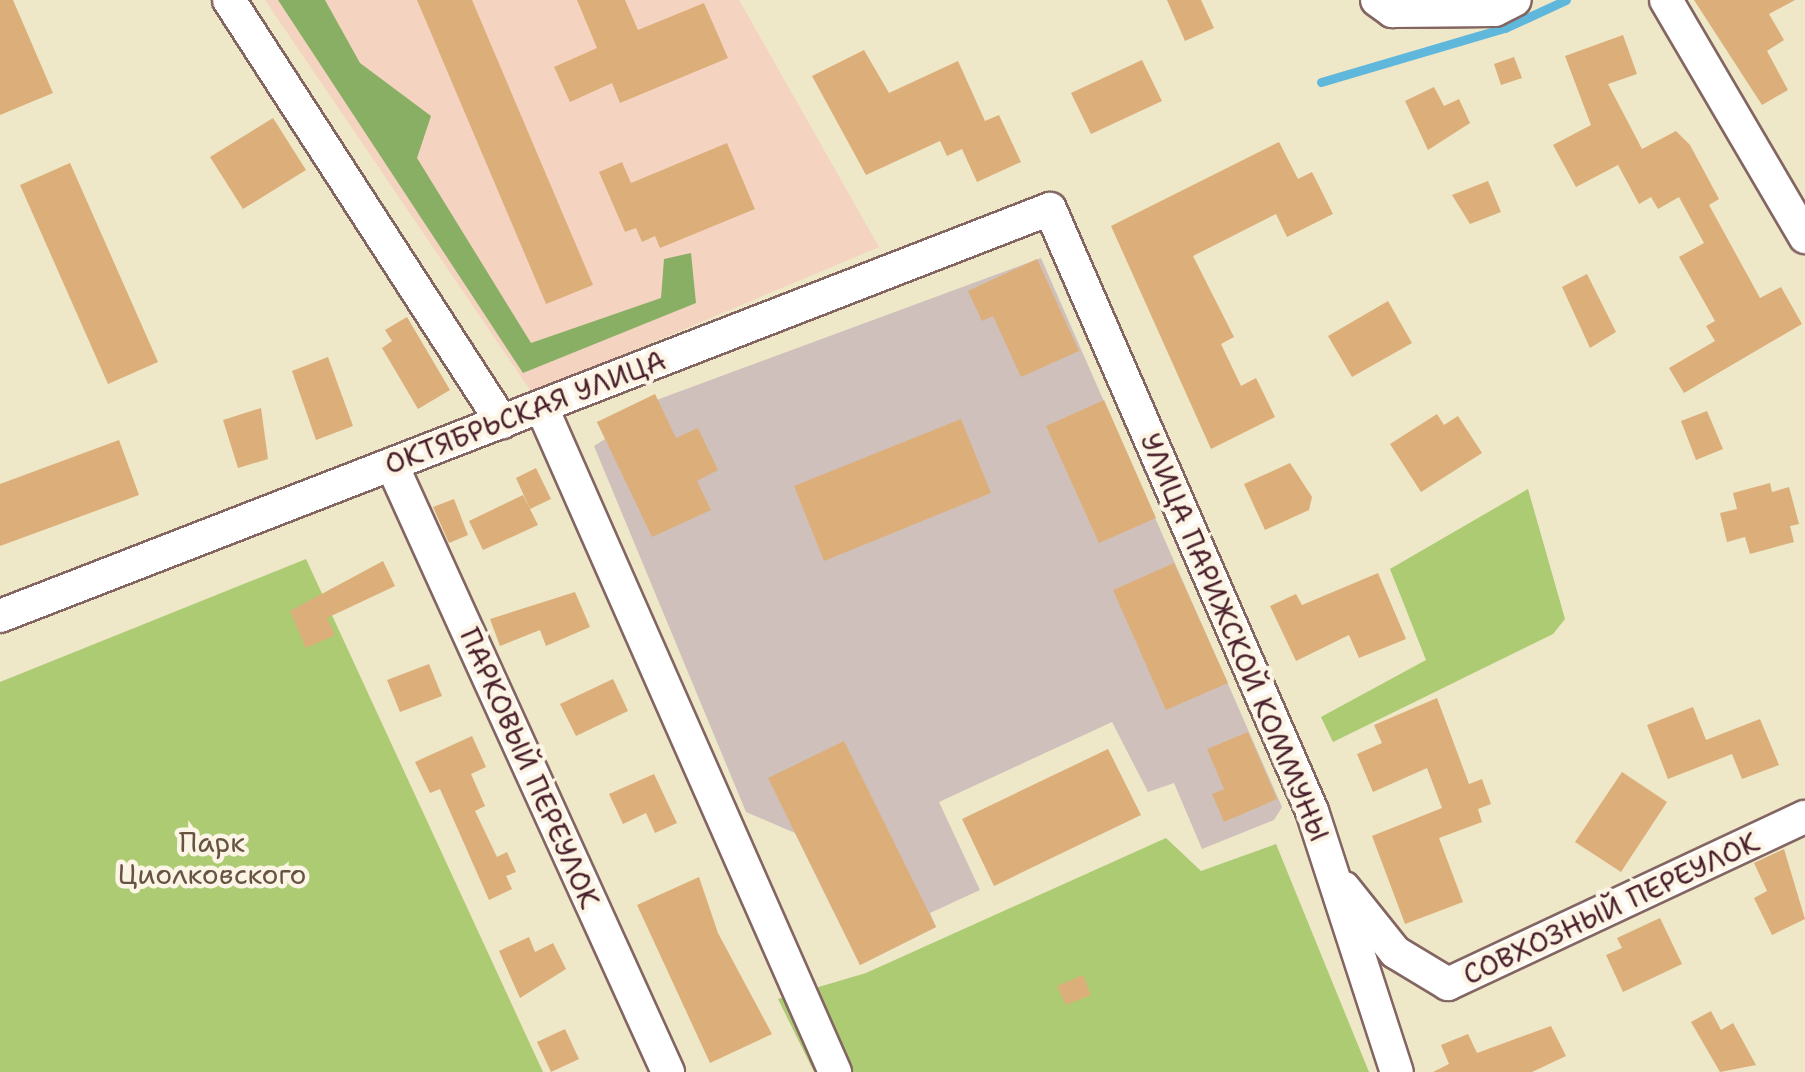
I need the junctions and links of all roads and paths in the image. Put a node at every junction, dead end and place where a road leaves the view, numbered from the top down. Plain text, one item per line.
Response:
1 (229, 0) edge
2 (1377, 0) edge
3 (1515, 0) edge
4 (1666, 0) edge
5 (1050, 209) joint
6 (1805, 237) edge
7 (542, 408) junction
8 (502, 422) junction
9 (392, 464) junction
10 (0, 616) edge
11 (1805, 818) edge
12 (1338, 881) junction
13 (668, 1072) edge
14 (835, 1072) edge
15 (1397, 1072) edge

1 - 8 street
2 - 3 street
4 - 6 street
5 - 7 street, ОКТЯБРЬСКАЯ УЛИЦА
5 - 12 street, УЛИЦА ПАРИЖСКОЙ КОММУНЫ
7 - 8 street, ОКТЯБРЬСКАЯ УЛИЦА
7 - 14 street
8 - 9 street, ОКТЯБРЬСКАЯ УЛИЦА
9 - 10 street, ОКТЯБРЬСКАЯ УЛИЦА
9 - 13 street, ПАРКОВЫЙ ПЕРЕУЛОК
11 - 12 street, СОВХОЗНЫЙ ПЕРЕУЛОК
12 - 15 street, УЛИЦА ПАРИЖСКОЙ КОММУНЫ

